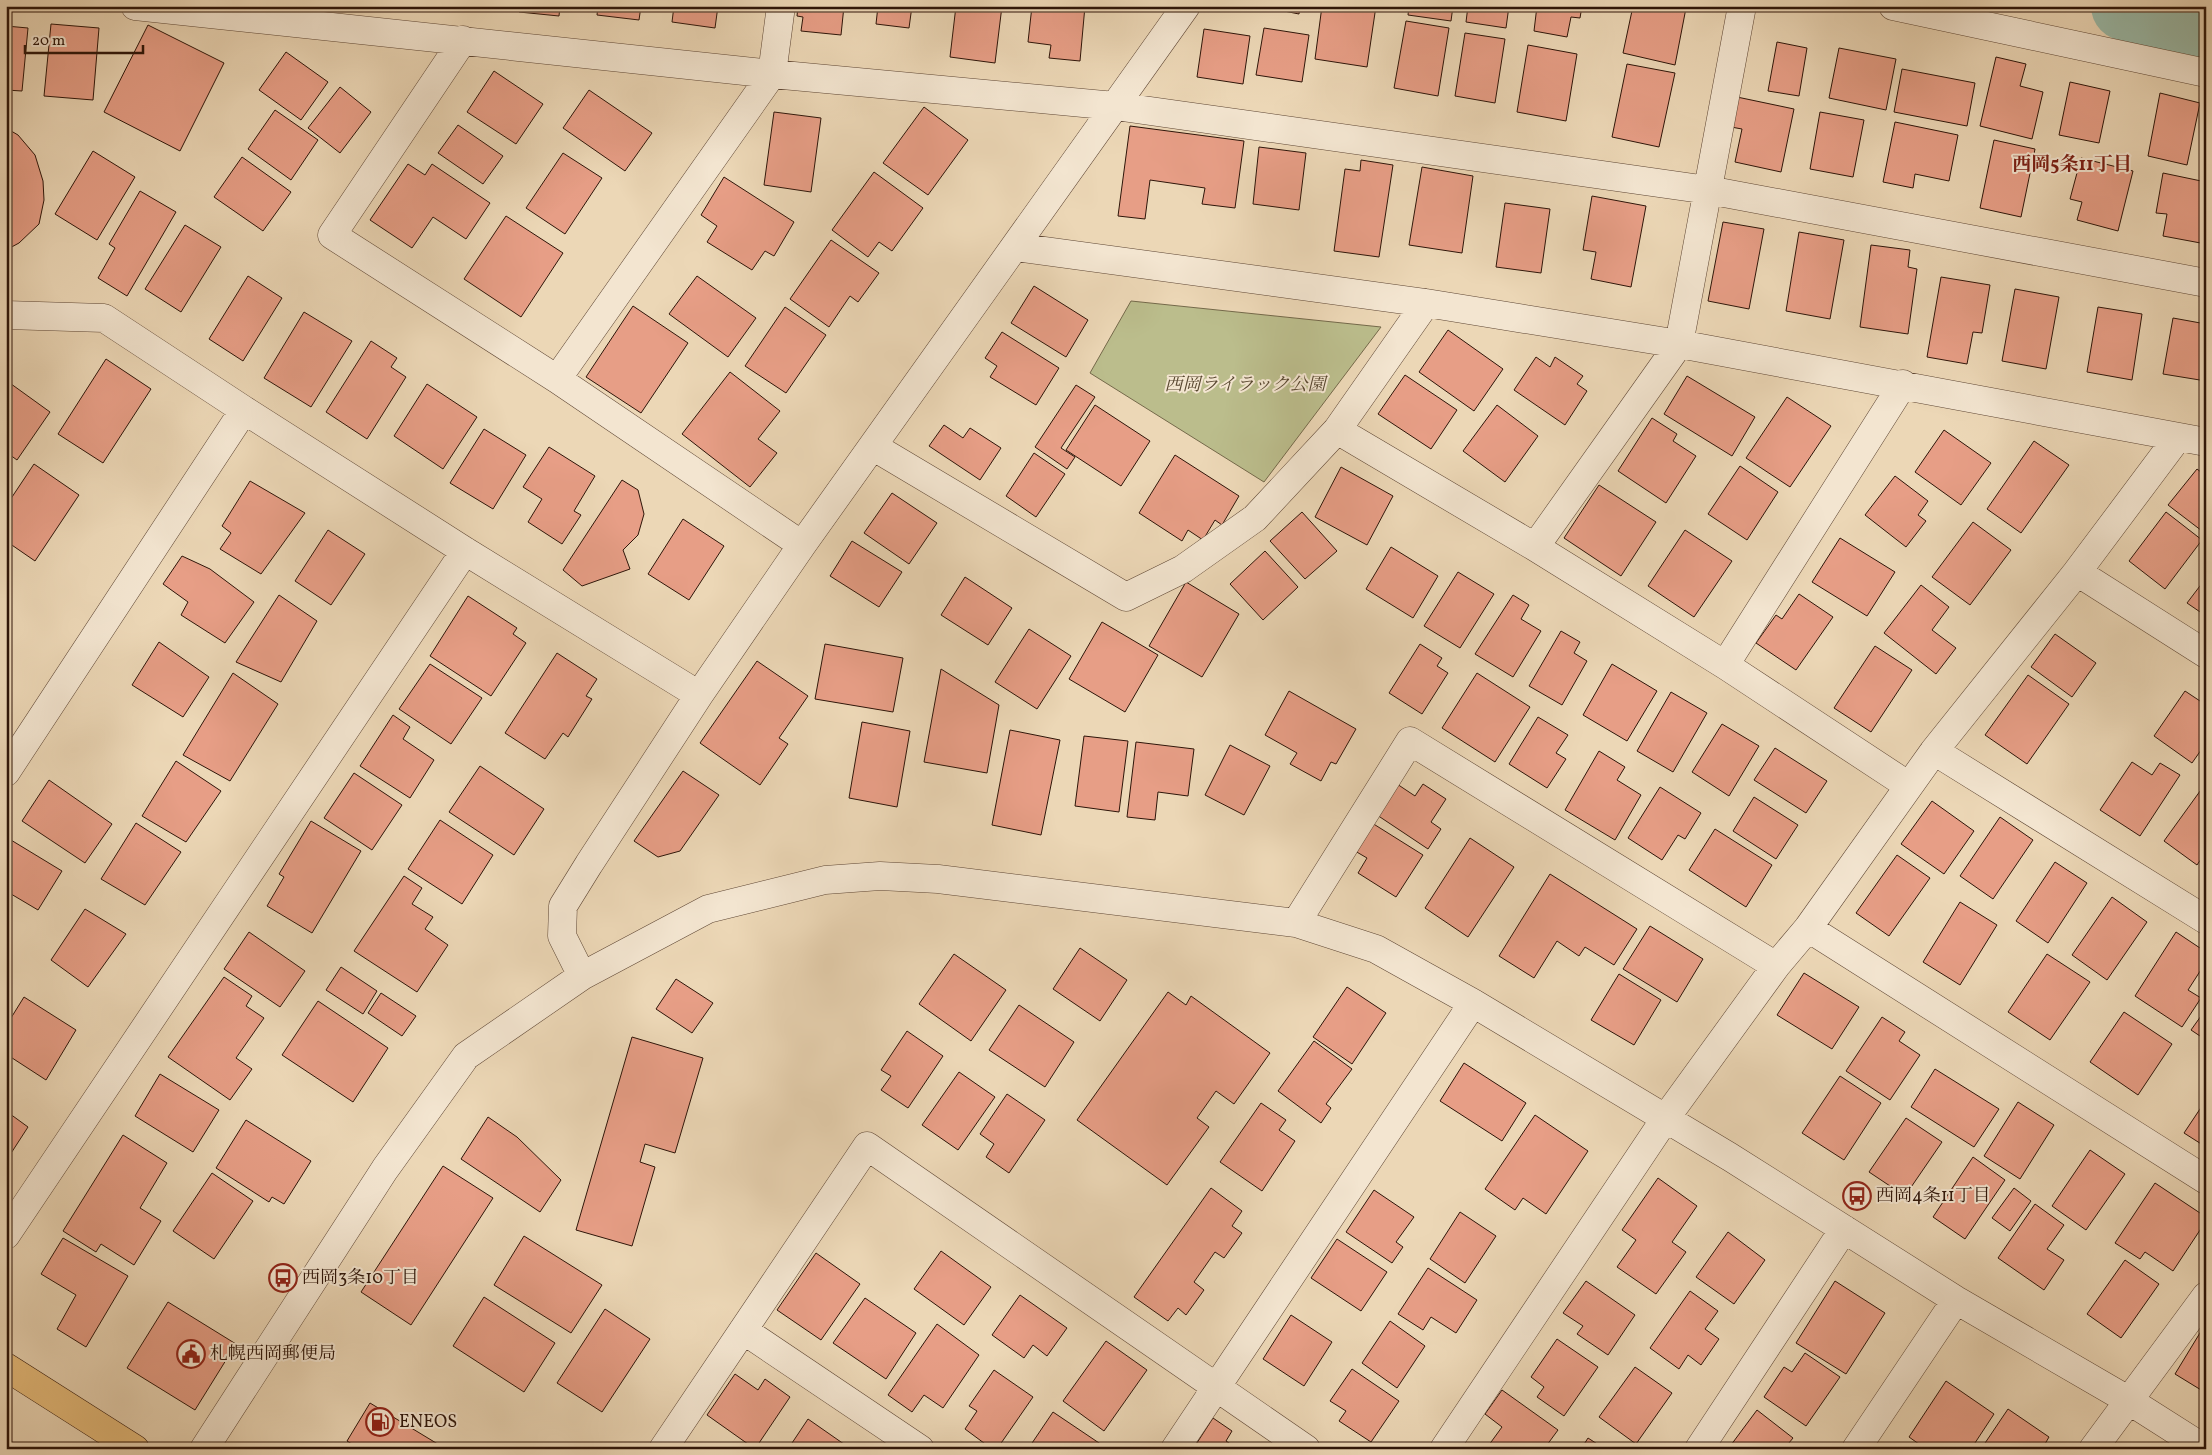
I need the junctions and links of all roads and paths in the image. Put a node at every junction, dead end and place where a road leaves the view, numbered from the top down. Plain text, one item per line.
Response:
1 (135, 6) edge
2 (781, 6) edge
3 (1186, 6) edge
4 (1742, 6) edge
5 (1893, 6) edge
6 (263, 13) edge
7 (463, 40) junction
8 (2206, 73) edge
9 (772, 74) junction
10 (1115, 106) junction
11 (1708, 190) junction
12 (1016, 247) junction
13 (2206, 283) edge
14 (1426, 303) junction
15 (6, 316) edge
16 (1679, 344) junction
17 (557, 379) junction
18 (1903, 384) junction
19 (244, 410) junction
20 (1336, 430) junction
21 (2178, 437) junction
22 (2206, 442) edge
23 (874, 447) junction
24 (802, 545) junction
25 (1535, 547) junction
26 (465, 551) junction
27 (2077, 572) junction
28 (2206, 654) edge
29 (1725, 665) junction
30 (700, 695) junction
31 (1934, 751) junction
32 (10, 759) edge
33 (1909, 786) junction
34 (2206, 920) edge
35 (1296, 923) junction
36 (1808, 928) junction
37 (1776, 966) junction
38 (582, 976) junction
39 (1473, 1003) junction
40 (1665, 1119) junction
41 (2206, 1180) edge
42 (1844, 1229) junction
43 (6, 1235) edge
44 (2206, 1296) edge
45 (1956, 1300) junction
46 (743, 1330) junction
47 (6, 1367) edge
48 (1217, 1388) junction
49 (2128, 1400) junction
50 (135, 1449) edge
51 (204, 1449) edge
52 (663, 1449) edge
53 (920, 1449) edge
54 (1175, 1449) edge
55 (1306, 1449) edge
56 (1444, 1449) edge
57 (1699, 1449) edge
58 (1856, 1449) edge
59 (2093, 1449) edge
60 (2204, 1449) edge

1 - 6 street
2 - 9 street
3 - 10 street
4 - 11 street
5 - 8 street
6 - 7 street
7 - 9 street
7 - 17 street
9 - 10 street
9 - 17 street
10 - 11 street
10 - 12 street
11 - 13 street
11 - 16 street
12 - 14 street
12 - 23 street
14 - 16 street
14 - 20 street
15 - 19 street
16 - 18 street
16 - 25 street
17 - 24 street
18 - 21 street
18 - 29 street
19 - 26 street
19 - 32 street
20 - 23 street
20 - 25 street
21 - 22 street
21 - 27 street
23 - 24 street
24 - 30 street
25 - 29 street
26 - 30 street
26 - 43 street
27 - 28 street
27 - 31 street
29 - 33 street
30 - 38 street
31 - 33 street
31 - 34 street
33 - 36 street
35 - 37 street
35 - 38 street
35 - 39 street
36 - 37 street
36 - 41 street
37 - 40 street
38 - 51 street
39 - 40 street
39 - 48 street
40 - 42 street
40 - 56 street
42 - 45 street
42 - 57 street
44 - 49 street
45 - 49 street
45 - 58 street
46 - 48 street
46 - 52 street
46 - 53 street
47 - 50 main road
48 - 54 street
48 - 55 street
49 - 59 street
49 - 60 street

